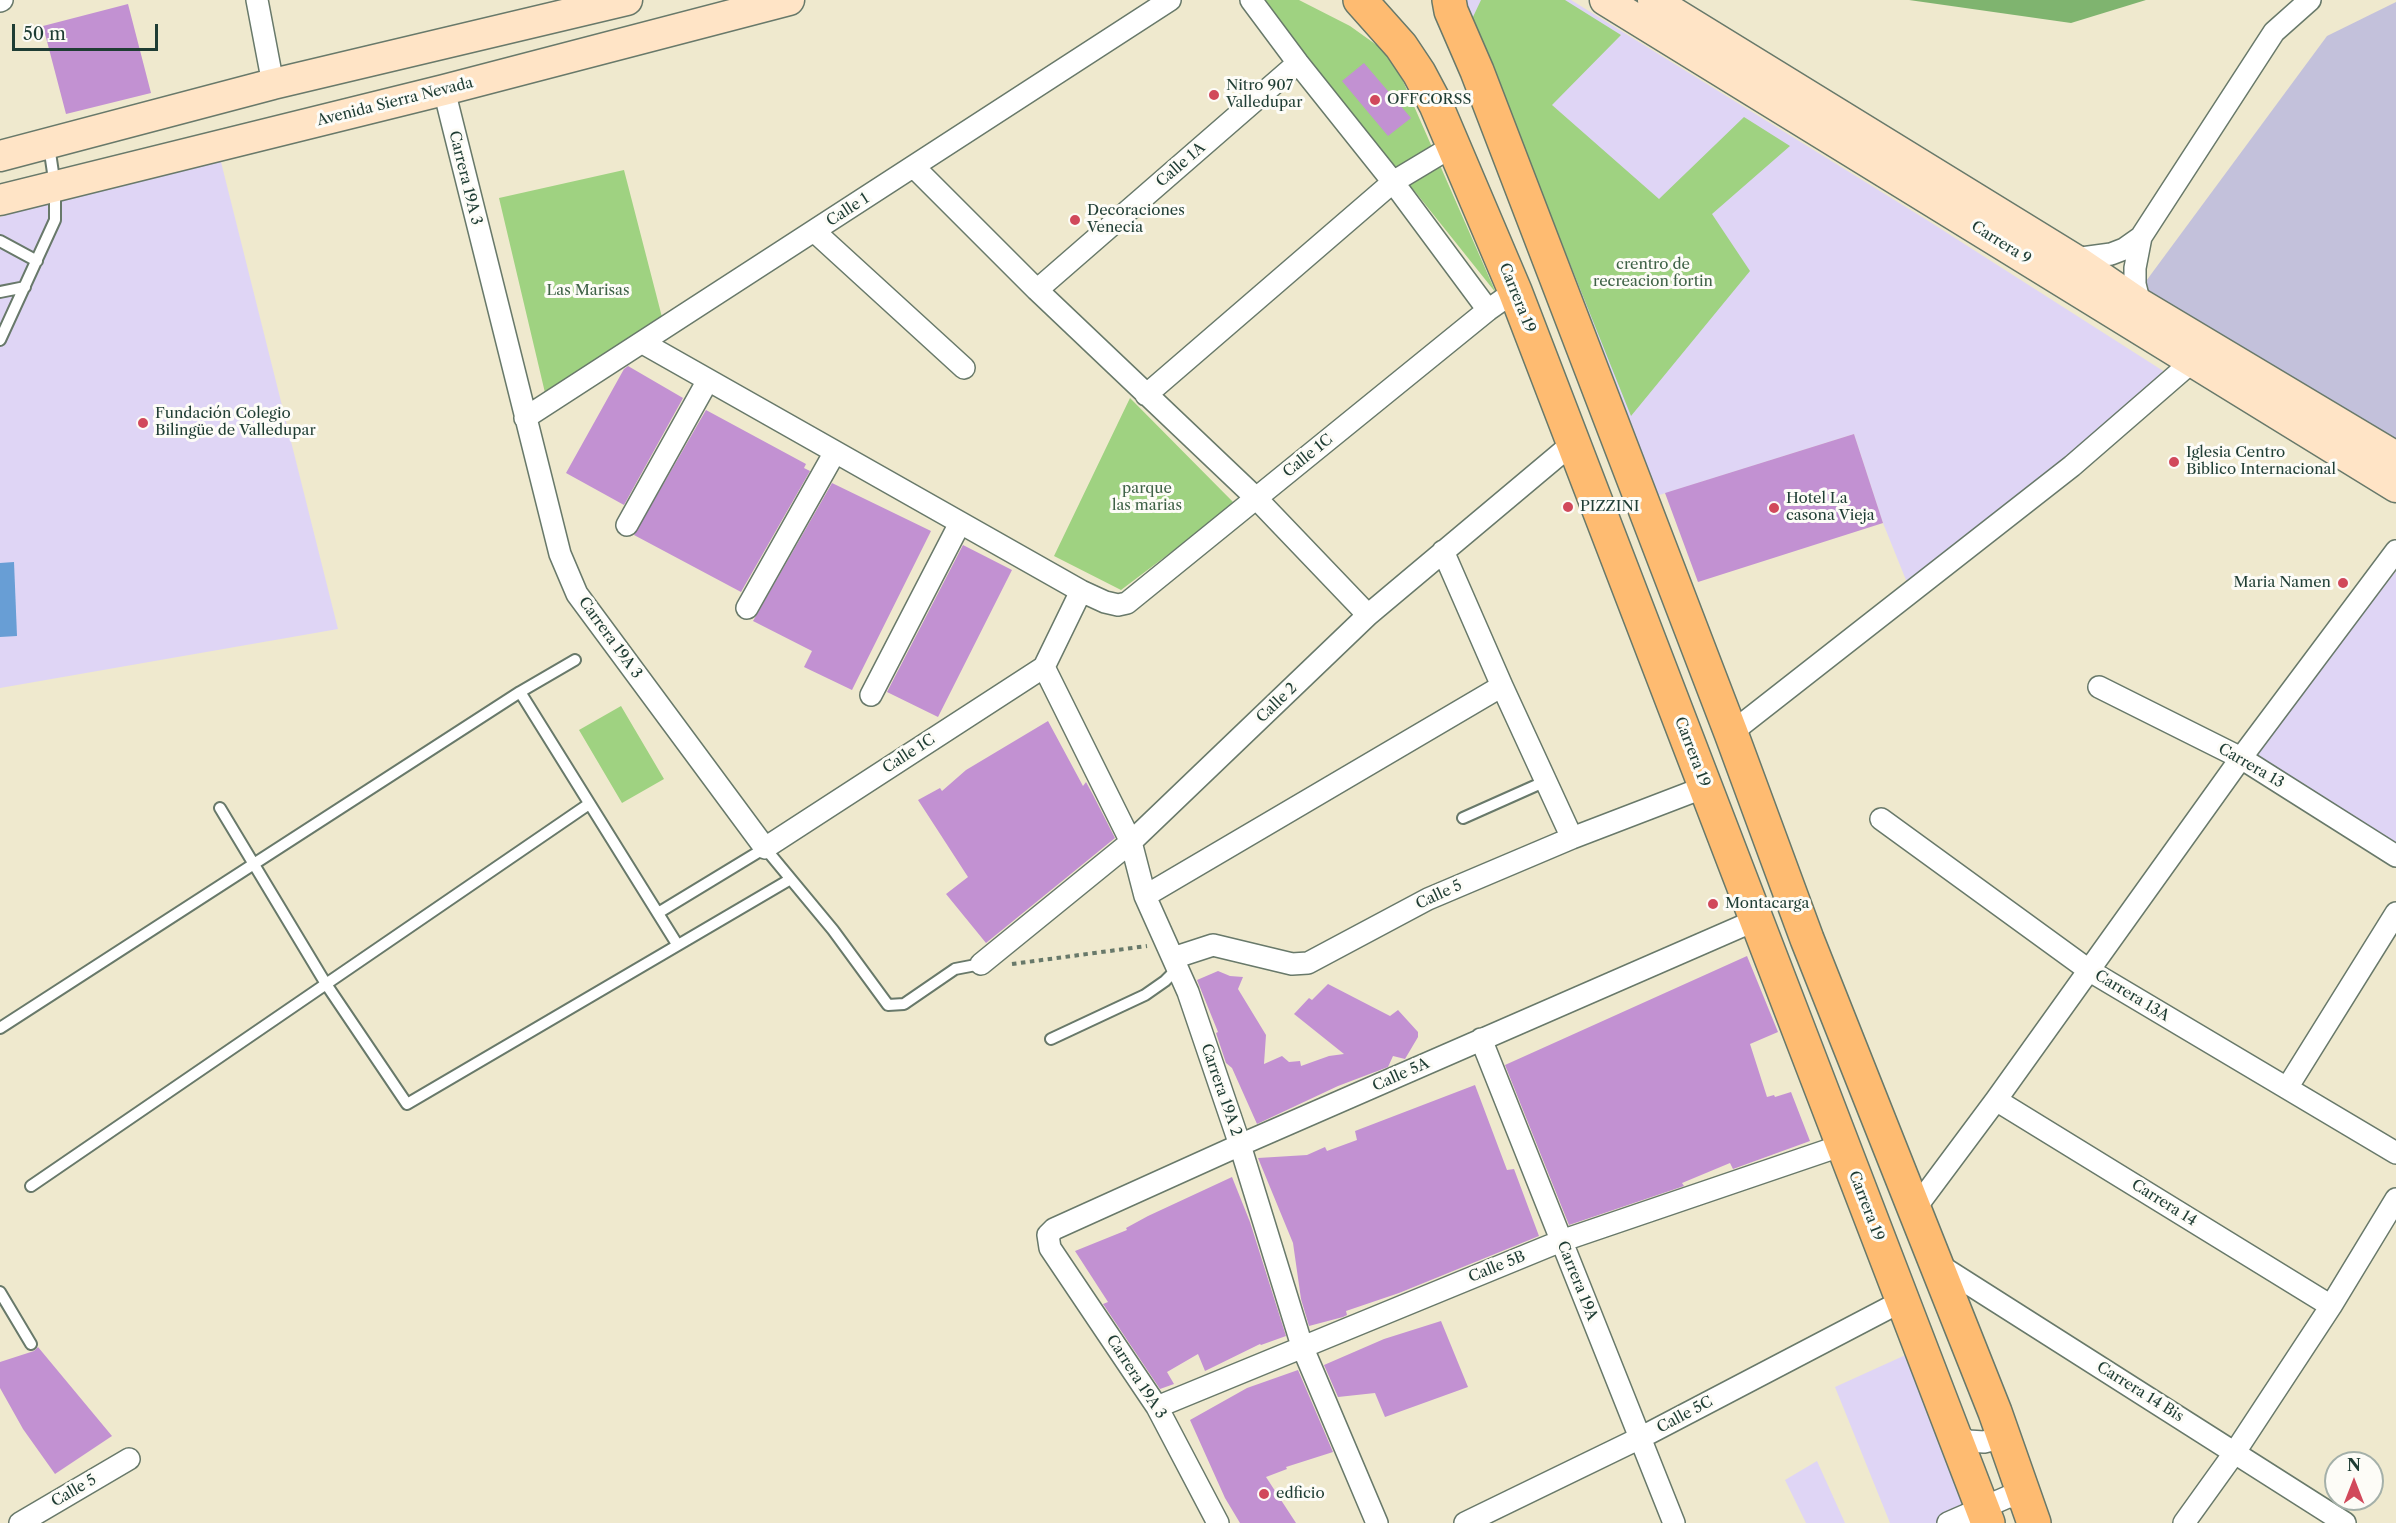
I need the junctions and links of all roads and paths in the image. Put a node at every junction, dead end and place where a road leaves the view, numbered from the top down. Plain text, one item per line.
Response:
1 (257, 0) edge
2 (627, 0) edge
3 (789, 0) edge
4 (1170, 0) edge
5 (1251, 0) edge
6 (1360, 0) edge
7 (1449, 0) edge
8 (1605, 0) edge
9 (1653, 0) edge
10 (2310, 0) edge
11 (1298, 63) junction
12 (273, 84) junction
13 (444, 90) junction
14 (48, 144) junction
15 (1453, 146) junction
16 (0, 156) edge
17 (914, 167) junction
18 (1393, 182) junction
19 (56, 186) junction
20 (0, 200) edge
21 (814, 231) junction
22 (2141, 237) junction
23 (0, 242) edge
24 (2074, 259) junction
25 (37, 261) junction
26 (25, 287) junction
27 (1037, 290) junction
28 (1515, 291) junction
29 (0, 292) edge
30 (2140, 303) junction
31 (1488, 310) junction
32 (0, 340) edge
33 (643, 343) junction
34 (2193, 361) junction
35 (964, 368) dead end
36 (708, 381) junction
37 (1146, 395) junction
38 (525, 418) junction
39 (1573, 443) junction
40 (835, 452) junction
41 (2396, 457) edge
42 (2396, 487) edge
43 (1256, 498) junction
44 (960, 523) junction
45 (627, 525) dead end
46 (1443, 551) junction
47 (2396, 551) edge
48 (1081, 591) junction
49 (747, 608) dead end
50 (1368, 615) junction
51 (575, 660) dead end
52 (1044, 667) junction
53 (1502, 687) junction
54 (2099, 687) dead end
55 (520, 692) junction
56 (871, 696) dead end
57 (1731, 733) junction
58 (2241, 758) junction
59 (1546, 781) junction
60 (1706, 787) junction
61 (589, 804) junction
62 (220, 808) dead end
63 (1462, 818) dead end
64 (1881, 819) dead end
65 (1572, 838) junction
66 (1131, 842) junction
67 (765, 849) junction
68 (2396, 856) edge
69 (254, 863) junction
70 (789, 880) junction
71 (1145, 896) junction
72 (658, 913) junction
73 (2396, 913) edge
74 (1756, 920) junction
75 (677, 944) junction
76 (1172, 956) junction
77 (981, 964) junction
78 (2090, 971) junction
79 (326, 984) junction
80 (0, 1028) edge
81 (1051, 1039) dead end
82 (1481, 1040) junction
83 (2287, 1088) junction
84 (1996, 1100) junction
85 (1240, 1145) junction
86 (1843, 1145) junction
87 (2396, 1153) edge
88 (31, 1186) dead end
89 (2396, 1199) edge
90 (1914, 1210) junction
91 (1048, 1235) joint
92 (1561, 1241) junction
93 (1934, 1261) junction
94 (0, 1292) edge
95 (1902, 1301) junction
96 (2331, 1306) junction
97 (31, 1344) dead end
98 (1302, 1346) junction
99 (1157, 1407) junction
100 (1995, 1413) junction
101 (1953, 1432) junction
102 (1640, 1438) junction
103 (2235, 1452) junction
104 (129, 1459) dead end
105 (1985, 1515) edge
106 (2032, 1518) edge
107 (20, 1523) edge
108 (1218, 1523) edge
109 (1377, 1523) edge
110 (1465, 1523) edge
111 (1674, 1523) edge
112 (1948, 1523) edge
113 (2184, 1523) edge
114 (2345, 1523) edge

1 - 12 street
2 - 12 main road
3 - 13 main road, Avenida Sierra Nevada
4 - 17 street, Calle 1
5 - 11 street
6 - 15 highway, Carrera 19
7 - 57 highway
8 - 34 main road, Carrera 9
9 - 24 main road, Carrera 9
10 - 22 street
11 - 18 street
11 - 27 street, Calle 1A
12 - 14 main road
13 - 19 main road, Avenida Sierra Nevada
13 - 38 street, Carrera 19A 3
14 - 16 main road
14 - 19 lane
15 - 18 street
15 - 28 highway, Carrera 19
17 - 21 street, Calle 1
17 - 27 street
18 - 31 street
18 - 37 street
19 - 20 main road, Avenida Sierra Nevada
19 - 25 lane
21 - 33 street, Calle 1
21 - 35 street
22 - 24 street
22 - 30 street
23 - 25 lane
24 - 30 main road, Carrera 9
25 - 26 lane
26 - 29 lane
26 - 32 lane
27 - 37 street
28 - 31 street, Calle 1C
28 - 39 highway, Carrera 19
30 - 41 main road, Carrera 9
31 - 43 street, Calle 1C
33 - 36 street
33 - 38 street, Calle 1
34 - 42 main road, Carrera 9
34 - 57 street
36 - 40 street
36 - 45 street
37 - 43 street
38 - 67 street, Carrera 19A 3
39 - 46 street, Calle 2
39 - 60 highway, Carrera 19
40 - 44 street
40 - 49 street
43 - 48 street, Calle 1C
43 - 50 street
44 - 48 street
44 - 56 street
46 - 50 street, Calle 2
46 - 53 street
47 - 58 street
48 - 52 street
50 - 66 street, Calle 2
51 - 55 lane
52 - 66 street, Carrera 19A 2
52 - 67 street, Calle 1C
53 - 59 street
53 - 71 street
54 - 58 street, Carrera 13
55 - 61 lane
55 - 69 lane
57 - 90 highway
58 - 68 street, Carrera 13
58 - 78 street
59 - 63 lane
59 - 65 street
60 - 65 street, Calle 5
60 - 74 highway, Carrera 19
61 - 72 lane
61 - 79 lane
62 - 69 lane
64 - 78 street, Carrera 13A
65 - 76 street, Calle 5
66 - 71 street, Carrera 19A 2
66 - 77 street, Calle 2
67 - 70 lane, Carrera 19A 3
67 - 72 lane
69 - 79 lane
69 - 80 lane
70 - 75 lane
70 - 77 lane, Carrera 19A 3
71 - 76 street, Carrera 19A 2
72 - 75 lane
73 - 83 street
74 - 82 street, Calle 5A
74 - 86 highway, Carrera 19
75 - 79 lane
76 - 77 path
76 - 81 lane
76 - 85 street, Carrera 19A 2
78 - 83 street, Carrera 13A
78 - 84 street
79 - 88 lane
82 - 85 street, Calle 5A
82 - 92 street, Carrera 19A
83 - 87 street, Carrera 13A
84 - 90 street
84 - 96 street, Carrera 14
85 - 91 street, Calle 5A
85 - 98 street, Carrera 19A 2
86 - 92 street, Calle 5B
86 - 95 highway, Carrera 19
89 - 96 street
90 - 93 highway
91 - 99 street, Carrera 19A 3
92 - 98 street, Calle 5B
92 - 102 street, Carrera 19A
93 - 100 highway
93 - 103 street, Carrera 14 Bis
94 - 97 lane
95 - 101 highway, Carrera 19
95 - 102 street, Calle 5C
96 - 103 street
98 - 99 street, Calle 5B
98 - 109 street, Carrera 19A 2
99 - 108 street, Carrera 19A 3
100 - 101 street
100 - 106 highway
101 - 105 highway, Carrera 19
102 - 110 street, Calle 5C
102 - 111 street, Carrera 19A
103 - 113 street
103 - 114 street, Carrera 14 Bis
104 - 107 street, Calle 5
105 - 106 street
105 - 112 street

